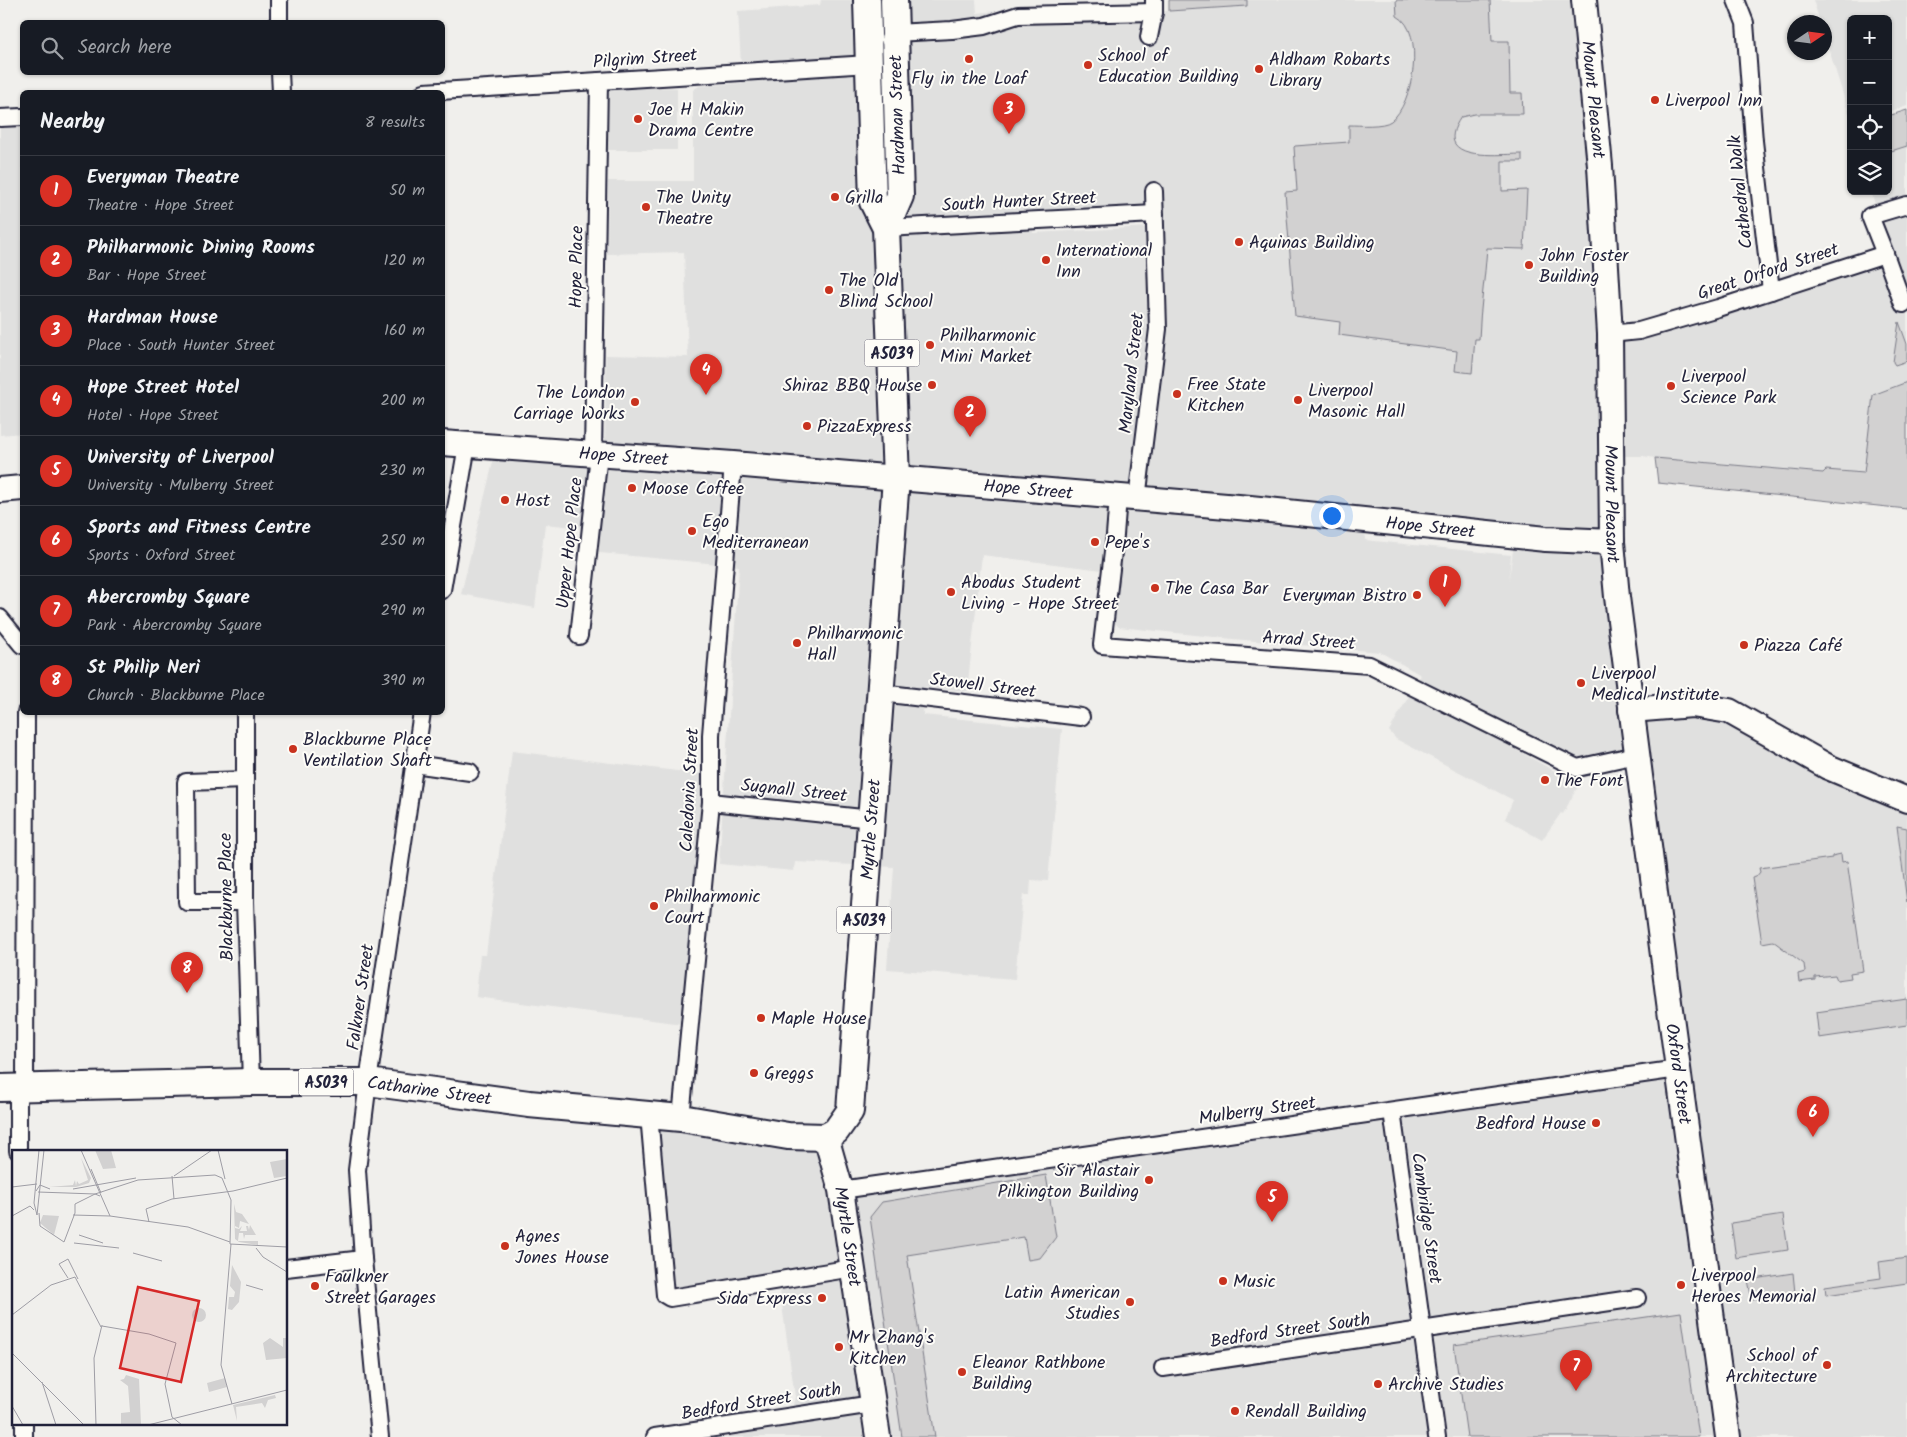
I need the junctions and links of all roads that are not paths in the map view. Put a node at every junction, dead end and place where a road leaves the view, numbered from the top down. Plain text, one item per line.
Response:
1 (279, 0) edge
2 (867, 0) edge
3 (894, 0) edge
4 (1584, 0) edge
5 (1736, 0) edge
6 (1154, 6) edge
7 (279, 20) edge
8 (894, 33) junction
9 (1149, 37) dead end
10 (869, 64) junction
11 (280, 75) edge
12 (599, 81) junction
13 (281, 90) edge
14 (445, 91) edge
15 (20, 116) edge
16 (0, 118) edge
17 (1154, 191) dead end
18 (1907, 205) edge
19 (1155, 214) junction
20 (886, 228) junction
21 (1885, 254) junction
22 (1771, 291) junction
23 (1903, 304) dead end
24 (1610, 334) junction
25 (445, 443) edge
26 (467, 445) junction
27 (596, 454) junction
28 (733, 464) junction
29 (896, 478) junction
30 (20, 488) edge
31 (0, 490) edge
32 (1127, 498) junction
33 (1612, 542) junction
34 (445, 573) edge
35 (0, 618) edge
36 (579, 636) dead end
37 (20, 643) edge
38 (881, 693) junction
39 (1631, 710) junction
40 (26, 715) edge
41 (245, 715) edge
42 (422, 715) edge
43 (1081, 716) dead end
44 (1636, 755) junction
45 (414, 764) junction
46 (470, 772) dead end
47 (245, 780) junction
48 (1907, 800) edge
49 (711, 802) junction
50 (872, 818) junction
51 (245, 902) junction
52 (1678, 1069) junction
53 (251, 1082) junction
54 (368, 1082) junction
55 (14, 1088) edge
56 (1392, 1111) junction
57 (650, 1115) junction
58 (681, 1118) junction
59 (826, 1136) junction
60 (18, 1150) edge
61 (841, 1190) junction
62 (363, 1259) junction
63 (288, 1268) edge
64 (853, 1268) junction
65 (1637, 1298) dead end
66 (1423, 1330) junction
67 (1163, 1368) dead end
68 (873, 1404) junction
69 (24, 1424) edge
70 (673, 1436) edge
71 (24, 1437) edge
72 (380, 1437) edge
73 (654, 1437) edge
74 (878, 1437) edge
75 (1437, 1437) edge
76 (1728, 1437) edge

1 - 7 street
2 - 10 main road, Hardman Street / A5039
3 - 8 main road, Hardman Street / A5039
4 - 24 street, Mount Pleasant
5 - 22 street, Cathedral Walk
6 - 8 street
6 - 9 street
8 - 10 street
8 - 20 main road, Hardman Street / A5039
10 - 12 street, Pilgrim Street
10 - 20 main road, Hardman Street / A5039
11 - 13 street
12 - 14 street, Pilgrim Street
12 - 27 street, Hope Place
15 - 16 street
17 - 19 street, Maryland Street
18 - 21 street
19 - 20 street, South Hunter Street
19 - 32 street, Maryland Street
20 - 29 main road, Hardman Street / A5039
21 - 22 street, Great Orford Street
21 - 23 street
22 - 24 street, Great Orford Street
24 - 33 street, Mount Pleasant
25 - 26 street, Hope Street
26 - 27 street, Hope Street
26 - 34 street
27 - 28 street, Hope Street
27 - 36 street, Upper Hope Place
28 - 29 street, Hope Street
28 - 49 street, Caledonia Street
29 - 32 street, Hope Street
29 - 38 main road, Myrtle Street / A5039
30 - 31 street
32 - 33 street, Hope Street
32 - 44 street, Arrad Street
33 - 39 street, Mount Pleasant
35 - 37 street
38 - 43 street, Stowell Street
38 - 50 main road, Myrtle Street / A5039
39 - 44 street, Oxford Street
39 - 48 street
40 - 55 street
41 - 47 street, Blackburne Place
42 - 45 street, Falkner Street
44 - 52 street, Oxford Street
45 - 46 street
45 - 54 street, Falkner Street
47 - 51 street, Blackburne Place
47 - 51 street
49 - 50 street, Sugnall Street
49 - 58 street, Caledonia Street
50 - 59 main road, Myrtle Street / A5039
51 - 53 street, Blackburne Place
52 - 56 street, Mulberry Street
52 - 76 street, Oxford Street
53 - 54 main road, Catharine Street / A5039
53 - 55 main road, Catharine Street / A5039
54 - 57 main road, Catharine Street / A5039
54 - 62 street, Falkner Street
55 - 60 street
56 - 61 street, Mulberry Street
56 - 66 street, Cambridge Street
57 - 58 main road, Catharine Street / A5039
57 - 64 street
58 - 59 main road, Catharine Street / A5039
59 - 61 street, Myrtle Street
61 - 64 street, Myrtle Street
62 - 63 street
62 - 72 street, Falkner Street
64 - 68 street, Myrtle Street
65 - 66 street, Bedford Street South
66 - 67 street, Bedford Street South
66 - 75 street, Cambridge Street
68 - 70 street, Bedford Street South
68 - 74 street, Myrtle Street
69 - 71 street
70 - 73 street, Bedford Street South

